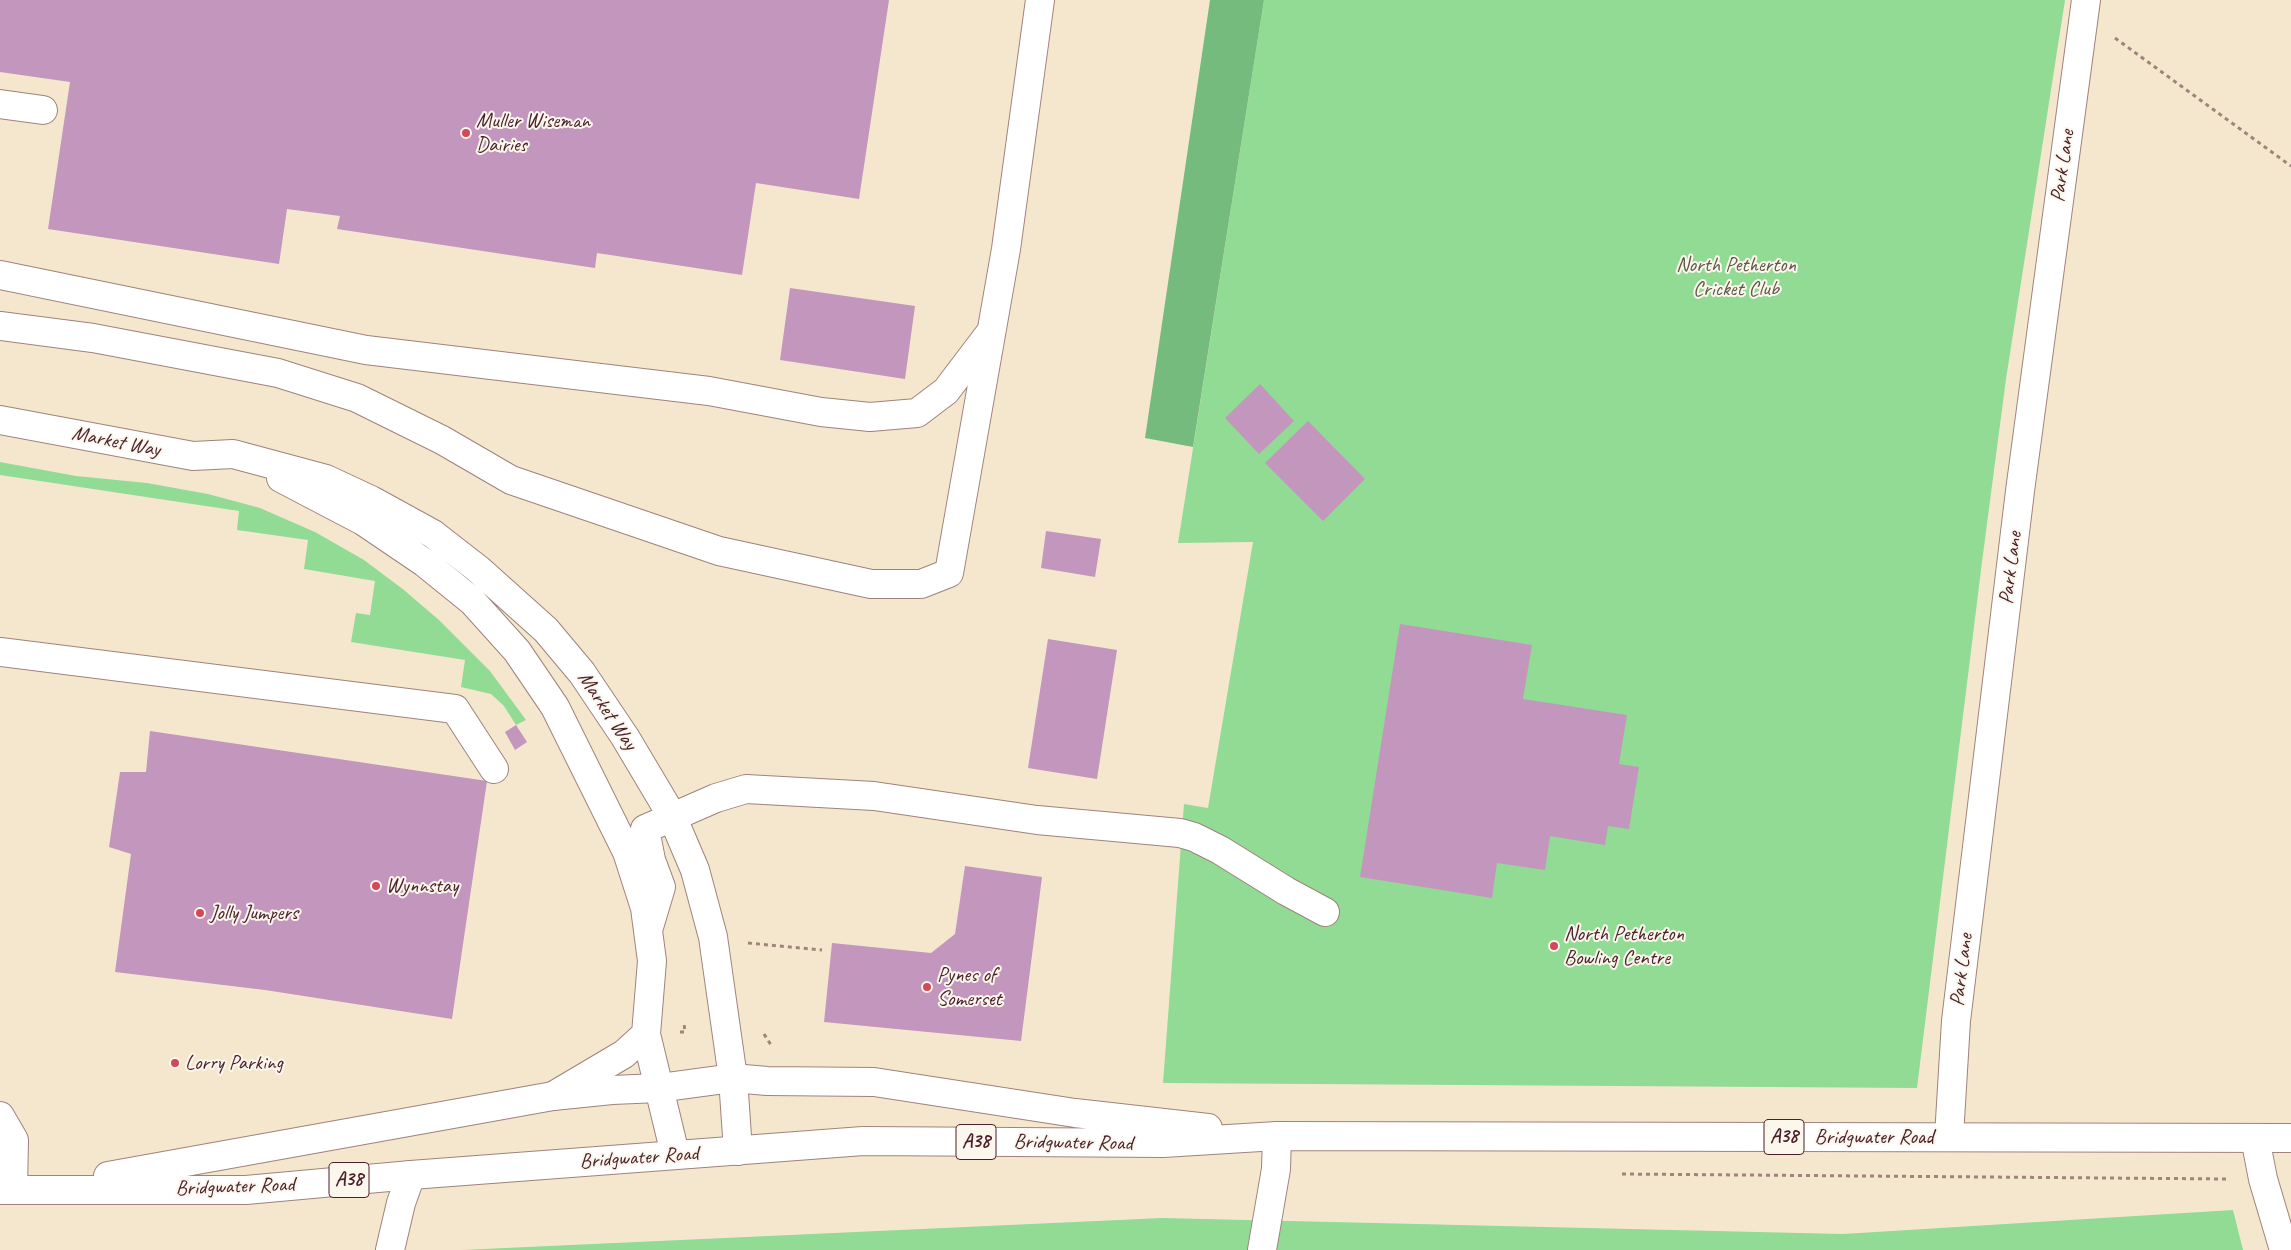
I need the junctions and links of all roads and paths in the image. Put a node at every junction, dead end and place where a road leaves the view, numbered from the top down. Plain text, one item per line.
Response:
1 (1040, 0) edge
2 (2085, 8) edge
3 (0, 104) edge
4 (43, 110) dead end
5 (2291, 166) edge
6 (0, 275) edge
7 (0, 326) edge
8 (993, 330) junction
9 (0, 420) edge
10 (233, 454) junction
11 (0, 652) edge
12 (494, 769) dead end
13 (672, 816) junction
14 (1325, 912) dead end
15 (648, 931) junction
16 (743, 942) dead end
17 (822, 950) dead end
18 (646, 1034) junction
19 (733, 1078) junction
20 (660, 1088) junction
21 (553, 1096) junction
22 (0, 1116) edge
23 (1277, 1136) junction
24 (1949, 1137) junction
25 (2255, 1138) junction
26 (2291, 1138) edge
27 (738, 1151) junction
28 (675, 1154) junction
29 (411, 1174) junction
30 (12, 1190) edge
31 (390, 1250) edge
32 (1262, 1250) edge
33 (2284, 1250) edge

1 - 8 main road
2 - 5 path
2 - 24 main road, Park Lane
3 - 4 main road
6 - 8 main road
7 - 8 main road
9 - 10 main road, Market Way
10 - 13 main road, Market Way
10 - 15 main road, Market Way
11 - 12 main road
13 - 14 main road
13 - 15 main road
13 - 19 main road, Market Way
15 - 18 main road, Market Way
16 - 17 path
18 - 20 main road, Market Way
18 - 21 main road
19 - 20 main road, Bridgwater Road / A38
19 - 23 main road, Bridgwater Road / A38
19 - 27 main road, Market Way
20 - 21 main road, Bridgwater Road / A38
20 - 28 main road, Market Way
21 - 30 main road, Bridgwater Road / A38
22 - 30 main road
23 - 24 main road, Bridgwater Road / A38
23 - 27 main road, Bridgwater Road / A38
23 - 32 main road
24 - 25 main road, Bridgwater Road / A38
25 - 26 main road, Bridgwater Road / A38
25 - 33 main road
27 - 28 main road, Bridgwater Road / A38
28 - 29 main road, Bridgwater Road / A38
29 - 30 main road, Bridgwater Road / A38
29 - 31 main road

